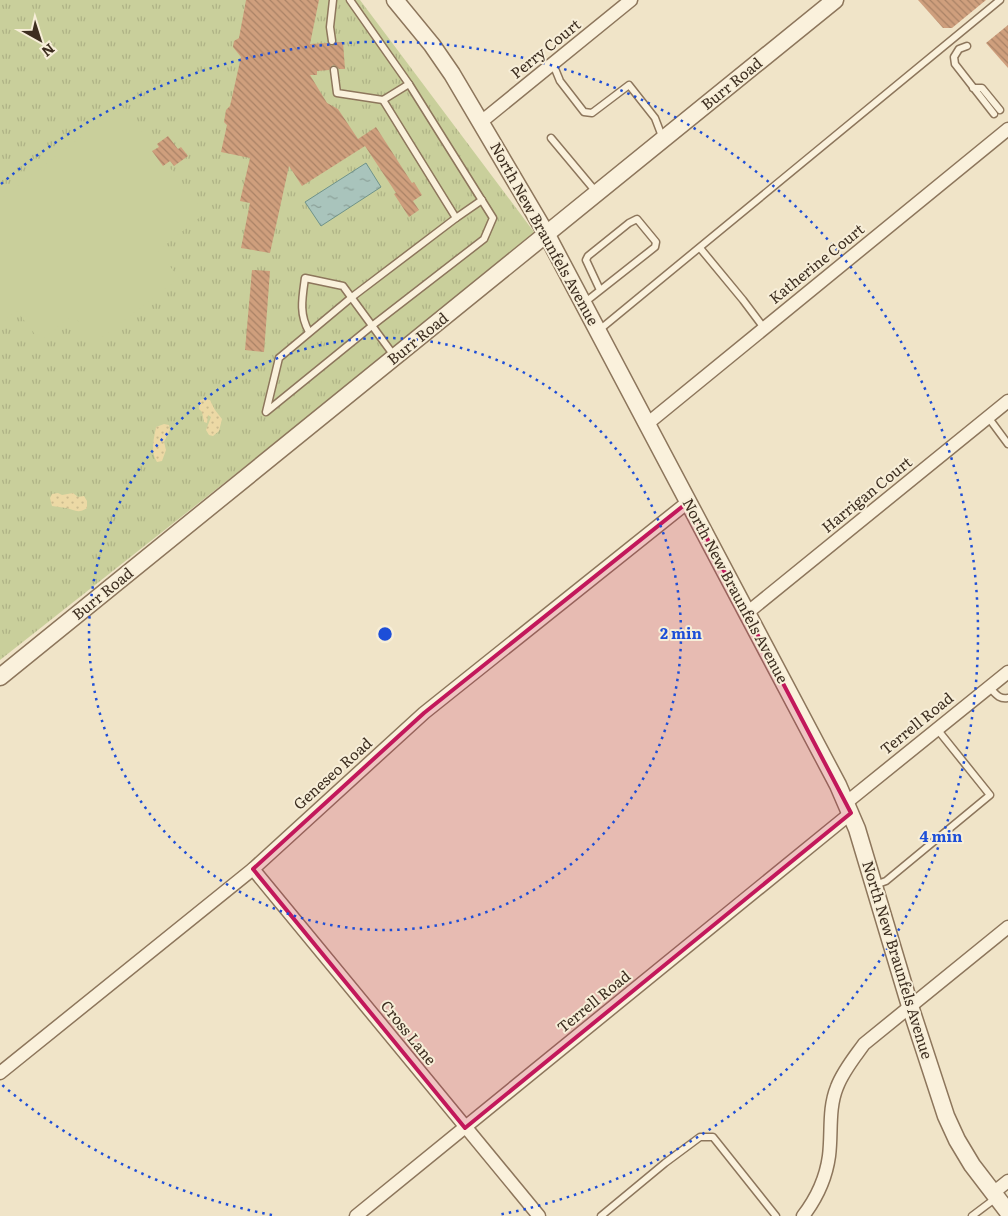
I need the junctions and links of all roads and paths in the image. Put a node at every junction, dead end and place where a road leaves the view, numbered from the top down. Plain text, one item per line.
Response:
1 (333, 0) edge
2 (350, 0) edge
3 (395, 0) edge
4 (631, 0) edge
5 (835, 0) edge
6 (1000, 0) edge
7 (332, 41) dead end
8 (967, 46) dead end
9 (553, 64) junction
10 (334, 70) dead end
11 (409, 84) junction
12 (383, 100) junction
13 (997, 112) dead end
14 (481, 122) junction
15 (1008, 129) edge
16 (551, 138) dead end
17 (664, 140) junction
18 (597, 194) junction
19 (482, 200) junction
20 (456, 218) junction
21 (546, 236) junction
22 (700, 248) junction
23 (600, 290) junction
24 (352, 297) junction
25 (583, 303) junction
26 (372, 326) junction
27 (764, 328) junction
28 (598, 331) junction
29 (309, 332) junction
30 (395, 358) junction
31 (1008, 401) edge
32 (988, 418) junction
33 (647, 424) junction
34 (1008, 429) edge
35 (1001, 435) junction
36 (1008, 444) edge
37 (688, 502) junction
38 (747, 613) junction
39 (1008, 672) edge
40 (0, 678) edge
41 (989, 687) junction
42 (1008, 698) edge
43 (937, 729) junction
44 (849, 808) junction
45 (253, 869) junction
46 (874, 886) junction
47 (1008, 927) edge
48 (910, 1006) junction
49 (0, 1073) edge
50 (465, 1128) junction
51 (1008, 1181) edge
52 (994, 1196) junction
53 (1008, 1212) edge
54 (356, 1216) edge
55 (539, 1216) edge
56 (601, 1216) edge
57 (776, 1216) edge
58 (803, 1216) edge
59 (972, 1216) edge

1 - 7 lane
2 - 11 lane
3 - 14 street, North New Braunfels Avenue
4 - 9 street, Perry Court
5 - 17 street, Burr Road
6 - 22 lane
8 - 13 lane
9 - 14 street, Perry Court
9 - 17 lane
10 - 12 lane
11 - 12 lane
11 - 19 lane
12 - 20 lane
14 - 21 street, North New Braunfels Avenue
15 - 27 street, Katherine Court
16 - 18 lane
17 - 18 street, Burr Road
18 - 21 street, Burr Road
19 - 20 lane
19 - 26 lane
20 - 24 lane
21 - 25 street, North New Braunfels Avenue
21 - 30 street, Burr Road
22 - 27 lane
22 - 28 lane
23 - 23 lane
23 - 25 lane
24 - 26 lane
24 - 29 lane
24 - 29 lane
25 - 28 street, North New Braunfels Avenue
26 - 29 lane
26 - 30 lane
27 - 33 street, Katherine Court
28 - 33 street, North New Braunfels Avenue
30 - 40 street, Burr Road
31 - 32 street, Harrigan Court
32 - 35 lane
32 - 38 street, Harrigan Court
33 - 37 street, North New Braunfels Avenue
34 - 35 lane
35 - 36 lane
37 - 38 street, North New Braunfels Avenue
37 - 45 street, Geneseo Road
38 - 44 street, North New Braunfels Avenue
39 - 41 street, Terrell Road
41 - 42 lane
41 - 43 street, Terrell Road
43 - 44 street, Terrell Road
43 - 46 lane
44 - 46 street, North New Braunfels Avenue
44 - 50 street, Terrell Road
45 - 49 street, Geneseo Road
45 - 50 street, Cross Lane
46 - 48 street, North New Braunfels Avenue
47 - 48 street
48 - 52 street, North New Braunfels Avenue
48 - 58 street
50 - 54 street, Terrell Road
50 - 55 street, Cross Lane
51 - 52 street
52 - 53 street, North New Braunfels Avenue
52 - 59 lane
56 - 57 lane

